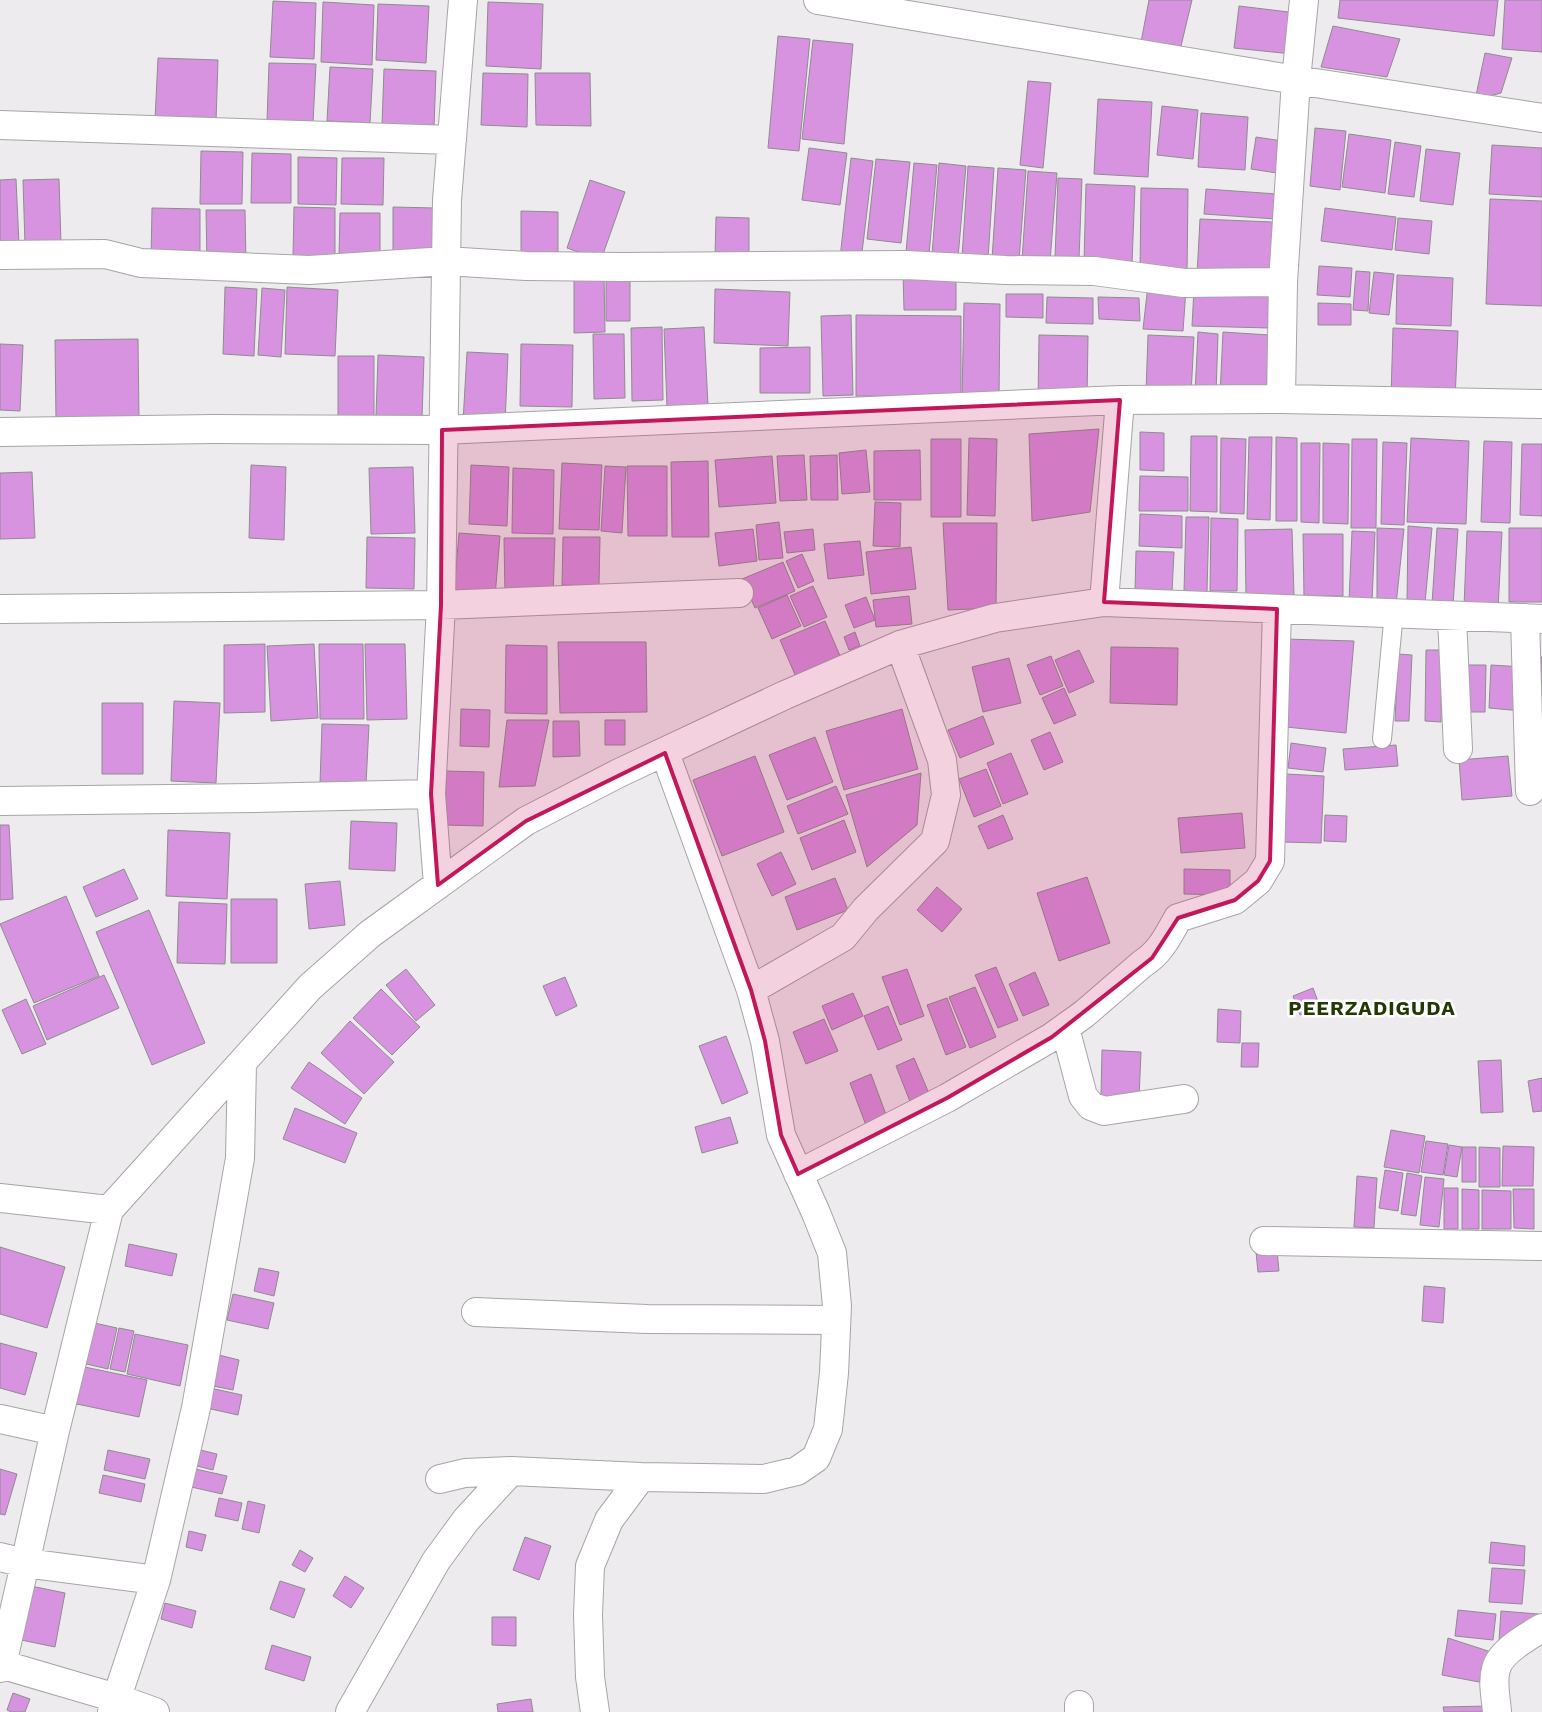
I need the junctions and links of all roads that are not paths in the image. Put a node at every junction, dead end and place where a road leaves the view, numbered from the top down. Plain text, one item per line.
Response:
1 (462, 0) edge
2 (818, 0) edge
3 (1304, 0) edge
4 (1296, 80) junction
5 (1542, 118) edge
6 (0, 125) edge
7 (452, 140) junction
8 (0, 255) edge
9 (446, 261) junction
10 (1283, 282) junction
11 (1282, 399) junction
12 (1120, 400) junction
13 (1542, 404) edge
14 (442, 430) junction
15 (0, 432) edge
16 (739, 593) dead end
17 (1104, 602) junction
18 (441, 605) junction
19 (0, 609) edge
20 (1277, 609) junction
21 (1394, 612) junction
22 (1452, 616) junction
23 (1533, 618) edge
24 (900, 645) junction
25 (1382, 739) dead end
26 (1458, 749) dead end
27 (665, 753) junction
28 (1530, 791) dead end
29 (431, 794) junction
30 (0, 801) edge
31 (438, 886) junction
32 (751, 990) junction
33 (1065, 1028) junction
34 (242, 1064) junction
35 (1184, 1099) dead end
36 (798, 1174) junction
37 (0, 1198) edge
38 (109, 1210) junction
39 (1264, 1241) dead end
40 (1542, 1246) edge
41 (476, 1312) dead end
42 (836, 1320) junction
43 (0, 1419) edge
44 (56, 1431) junction
45 (511, 1471) junction
46 (641, 1477) junction
47 (440, 1480) dead end
48 (12, 1560) edge
49 (156, 1580) junction
50 (1542, 1628) edge
51 (1, 1666) edge
52 (114, 1705) edge
53 (155, 1712) edge
54 (350, 1712) edge
55 (596, 1712) edge
56 (1497, 1712) edge

1 - 7 street
2 - 4 street
3 - 4 street
4 - 5 street
4 - 10 street
6 - 7 street
7 - 9 street
8 - 9 street
9 - 10 street
9 - 14 street
10 - 11 street
11 - 12 street
11 - 13 street
12 - 14 street
12 - 17 street
14 - 15 street
14 - 18 street
16 - 18 street
17 - 20 street
17 - 24 street
18 - 19 street
18 - 29 street
20 - 21 street
20 - 33 street
21 - 22 street
21 - 25 lane
22 - 23 street
22 - 26 street
23 - 28 street
24 - 27 street
24 - 32 street
27 - 31 street
27 - 32 street
29 - 30 street
29 - 31 street
31 - 34 street
32 - 36 street
33 - 35 street
33 - 36 street
34 - 38 street
34 - 49 street
36 - 42 street
37 - 38 street
38 - 44 street
39 - 40 street
41 - 42 street
42 - 46 street
43 - 44 street
44 - 48 street
45 - 46 street
45 - 47 street
45 - 54 street
46 - 55 street
48 - 49 street
48 - 51 street
49 - 52 street
50 - 56 street
51 - 52 street
52 - 53 street

